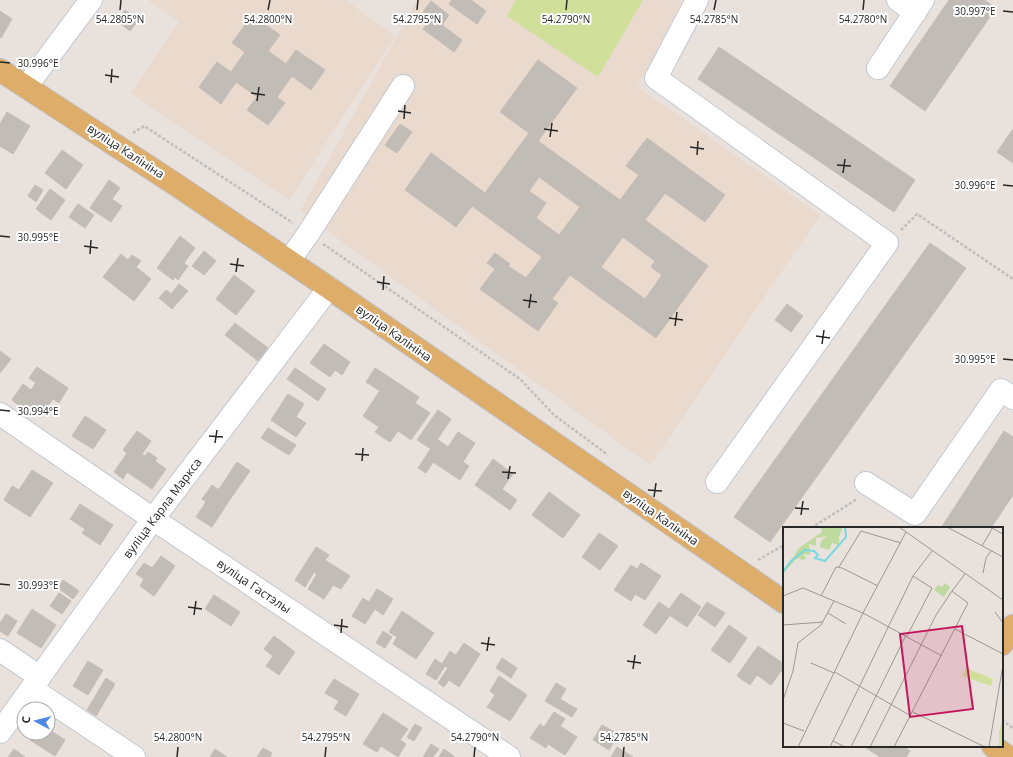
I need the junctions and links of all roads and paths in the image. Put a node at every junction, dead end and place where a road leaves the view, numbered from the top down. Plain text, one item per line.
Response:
1 (91, 0) edge
2 (697, 0) edge
3 (912, 4) edge
4 (878, 68) dead end
5 (0, 70) edge
6 (403, 86) dead end
7 (26, 87) junction
8 (129, 135) dead end
9 (308, 234) junction
10 (887, 243) junction
11 (289, 261) junction
12 (1013, 279) edge
13 (329, 288) junction
14 (1013, 398) edge
15 (0, 414) edge
16 (610, 456) dead end
17 (717, 482) dead end
18 (866, 483) joint
19 (153, 519) junction
20 (813, 527) edge
21 (783, 546) edge
22 (755, 563) dead end
23 (783, 601) edge
24 (1013, 626) edge
25 (1003, 642) edge
26 (0, 650) edge
27 (36, 683) junction
28 (1003, 721) edge
29 (1013, 728) edge
30 (0, 732) edge
31 (134, 757) edge
32 (509, 757) edge

1 - 7 street
2 - 10 street
3 - 4 street
5 - 7 main road, вуліца Калініна
6 - 9 street
7 - 11 main road, вуліца Калініна
8 - 9 path
9 - 11 street
9 - 16 path
10 - 12 path
10 - 17 street
11 - 13 main road, вуліца Калініна
13 - 19 street, вуліца Карла Маркса
13 - 23 main road, вуліца Калініна
14 - 18 street
15 - 19 street, вуліца Гастэлы
18 - 20 path
19 - 27 street, вуліца Карла Маркса
19 - 32 street, вуліца Гастэлы
21 - 22 path
24 - 25 main road
26 - 27 street
27 - 30 street, вуліца Карла Маркса
27 - 31 street
28 - 29 path

